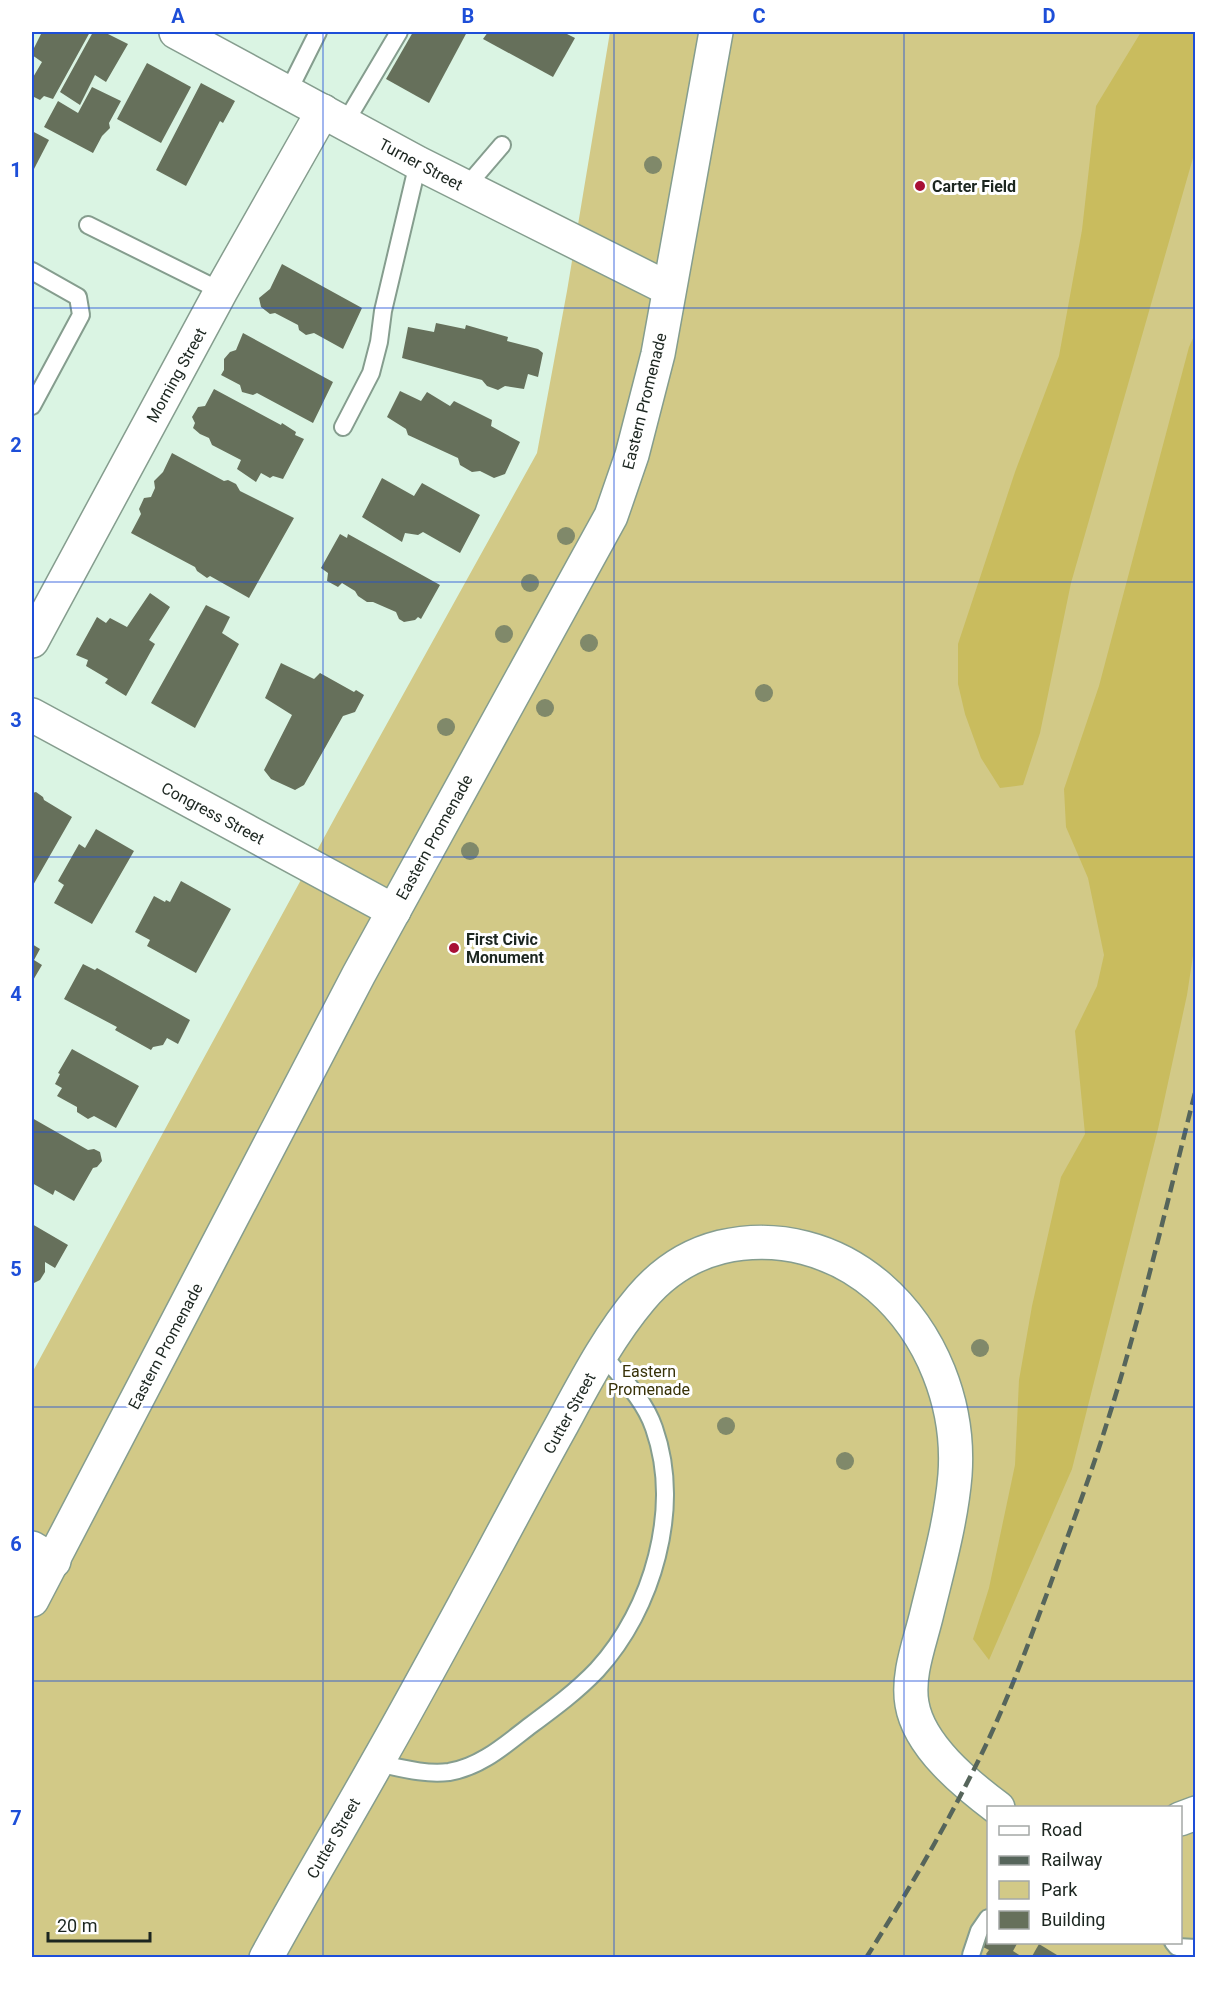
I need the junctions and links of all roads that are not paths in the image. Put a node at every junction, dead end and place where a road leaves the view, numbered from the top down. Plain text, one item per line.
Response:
1 (176, 32) edge
2 (318, 32) edge
3 (399, 32) edge
4 (716, 32) edge
5 (288, 92) junction
6 (334, 117) junction
7 (502, 146) dead end
8 (418, 163) junction
9 (466, 187) junction
10 (88, 225) dead end
11 (32, 271) edge
12 (669, 289) junction
13 (221, 291) junction
14 (32, 406) edge
15 (343, 428) dead end
16 (32, 641) edge
17 (32, 715) edge
18 (393, 911) junction
19 (602, 1354) junction
20 (43, 1555) edge
21 (32, 1600) edge
22 (377, 1763) junction
23 (996, 1806) edge
24 (987, 1919) edge
25 (1175, 1944) edge
26 (1196, 1948) edge
27 (971, 1955) dead end
28 (266, 1958) edge

1 - 5 street, Turner Street
2 - 5 lane
3 - 6 lane
4 - 12 street, Eastern Promenade
5 - 6 street, Turner Street
6 - 8 street, Turner Street
6 - 13 street, Morning Street
7 - 9 lane
8 - 9 street, Turner Street
8 - 15 lane
9 - 12 street, Turner Street
10 - 13 lane
11 - 14 lane
12 - 18 street, Eastern Promenade
13 - 16 street, Morning Street
17 - 18 street, Congress Street
18 - 20 street, Eastern Promenade
19 - 22 street, Cutter Street
19 - 22 lane
19 - 23 street, Cutter Street
20 - 21 street, Eastern Promenade
22 - 28 street, Cutter Street
24 - 27 lane
25 - 26 lane

